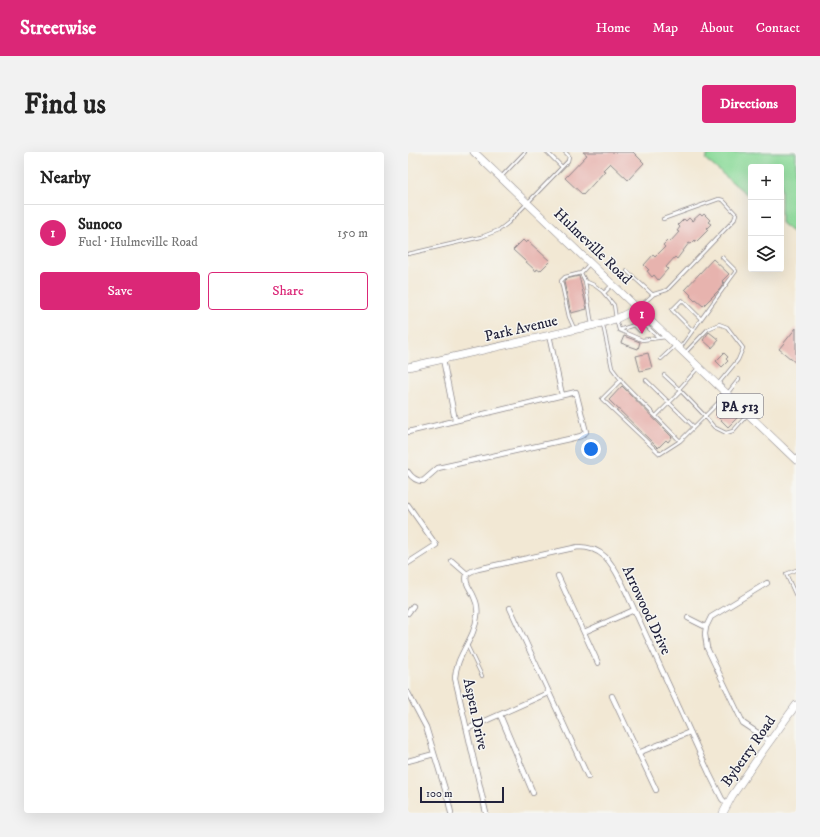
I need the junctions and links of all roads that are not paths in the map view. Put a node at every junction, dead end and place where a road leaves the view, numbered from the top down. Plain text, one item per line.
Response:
1 (474, 152) edge
2 (525, 152) edge
3 (547, 152) edge
4 (565, 152) edge
5 (562, 167) junction
6 (501, 177) junction
7 (528, 202) junction
8 (663, 219) dead end
9 (408, 254) edge
10 (722, 257) dead end
11 (591, 263) junction
12 (627, 271) dead end
13 (581, 273) junction
14 (585, 281) junction
15 (613, 284) junction
16 (604, 293) junction
17 (653, 295) junction
18 (638, 308) junction
19 (630, 312) junction
20 (616, 319) junction
21 (649, 319) junction
22 (701, 319) junction
23 (602, 322) junction
24 (642, 322) junction
25 (593, 325) junction
26 (634, 325) junction
27 (574, 329) junction
28 (619, 330) junction
29 (692, 330) junction
30 (640, 331) dead end
31 (549, 335) junction
32 (645, 336) dead end
33 (668, 337) junction
34 (659, 338) junction
35 (648, 340) junction
36 (680, 349) junction
37 (442, 359) junction
38 (661, 359) dead end
39 (408, 367) edge
40 (699, 367) junction
41 (664, 375) dead end
42 (739, 379) dead end
43 (621, 380) junction
44 (646, 380) dead end
45 (718, 385) junction
46 (680, 390) junction
47 (727, 394) junction
48 (562, 395) junction
49 (669, 402) junction
50 (748, 414) junction
51 (656, 416) junction
52 (705, 416) junction
53 (455, 420) junction
54 (694, 427) junction
55 (408, 432) edge
56 (680, 441) junction
57 (796, 460) edge
58 (408, 472) edge
59 (408, 506) edge
60 (452, 561) dead end
61 (408, 563) edge
62 (796, 570) edge
63 (467, 574) junction
64 (558, 576) dead end
65 (767, 583) dead end
66 (796, 596) edge
67 (413, 606) dead end
68 (510, 608) dead end
69 (634, 610) junction
70 (408, 613) edge
71 (688, 618) dead end
72 (706, 627) junction
73 (584, 632) junction
74 (466, 644) junction
75 (598, 663) dead end
76 (482, 676) dead end
77 (548, 693) junction
78 (408, 694) edge
79 (612, 696) dead end
80 (796, 705) edge
81 (500, 714) junction
82 (467, 728) junction
83 (690, 732) junction
84 (770, 741) junction
85 (638, 753) junction
86 (434, 754) junction
87 (408, 761) edge
88 (588, 777) dead end
89 (656, 790) dead end
90 (533, 793) dead end
91 (727, 804) junction
92 (451, 813) edge
93 (486, 813) edge
94 (723, 813) edge

1 - 6 main road, Hulmeville Road / PA 513
2 - 6 lane
3 - 5 lane
4 - 5 lane
5 - 7 lane
6 - 7 main road, Hulmeville Road / PA 513
7 - 9 lane
7 - 11 main road, Hulmeville Road / PA 513
8 - 17 lane
10 - 22 lane
11 - 13 lane
11 - 15 main road, Hulmeville Road / PA 513
12 - 17 lane
13 - 14 lane
13 - 27 lane
14 - 16 lane
14 - 25 lane
15 - 16 lane
15 - 18 main road, Hulmeville Road / PA 513
16 - 20 lane
17 - 18 lane
18 - 19 main road, Park Avenue
18 - 21 main road, Hulmeville Road / PA 513
19 - 20 main road, Park Avenue
19 - 26 lane
20 - 23 main road, Park Avenue
20 - 28 lane
21 - 24 lane
21 - 33 main road, Hulmeville Road / PA 513
22 - 29 lane
22 - 29 lane
23 - 25 main road, Park Avenue
23 - 43 lane
24 - 26 lane
24 - 34 lane
25 - 27 main road, Park Avenue
26 - 28 lane
26 - 30 lane
27 - 31 main road, Park Avenue
28 - 35 lane
29 - 36 lane
31 - 37 main road, Park Avenue
31 - 48 street
32 - 35 lane
33 - 34 lane
33 - 36 main road, Hulmeville Road / PA 513
34 - 35 lane
36 - 38 lane
36 - 40 main road, Hulmeville Road / PA 513
36 - 45 lane
37 - 39 main road, Park Avenue
37 - 53 street
40 - 45 main road, Hulmeville Road / PA 513
40 - 46 lane
41 - 46 lane
42 - 47 lane
43 - 51 lane
43 - 56 lane
44 - 49 lane
45 - 47 main road, Hulmeville Road / PA 513
46 - 49 lane
46 - 52 lane
47 - 50 main road, Hulmeville Road / PA 513
47 - 52 lane
48 - 53 street
48 - 58 street
49 - 51 lane
49 - 54 lane
50 - 52 lane
50 - 57 main road, Hulmeville Road / PA 513
51 - 56 lane
52 - 54 lane
53 - 55 street
54 - 56 lane
59 - 61 street
60 - 63 street
62 - 66 lane
63 - 69 street, Arrowood Drive
63 - 74 street, Aspen Drive
64 - 73 street
65 - 72 street
67 - 70 street
68 - 77 street
69 - 73 street
69 - 83 street, Arrowood Drive
71 - 72 street
72 - 84 street
73 - 75 street
74 - 76 lane
74 - 82 street, Aspen Drive
77 - 81 street
77 - 88 street
78 - 86 street
79 - 85 street
80 - 84 main road, Byberry Road
81 - 82 street
81 - 90 street
82 - 93 street, Aspen Drive
83 - 85 street
83 - 91 street, Arrowood Drive
84 - 91 main road, Byberry Road
85 - 89 street
86 - 87 street
86 - 92 street
91 - 94 main road, Byberry Road

